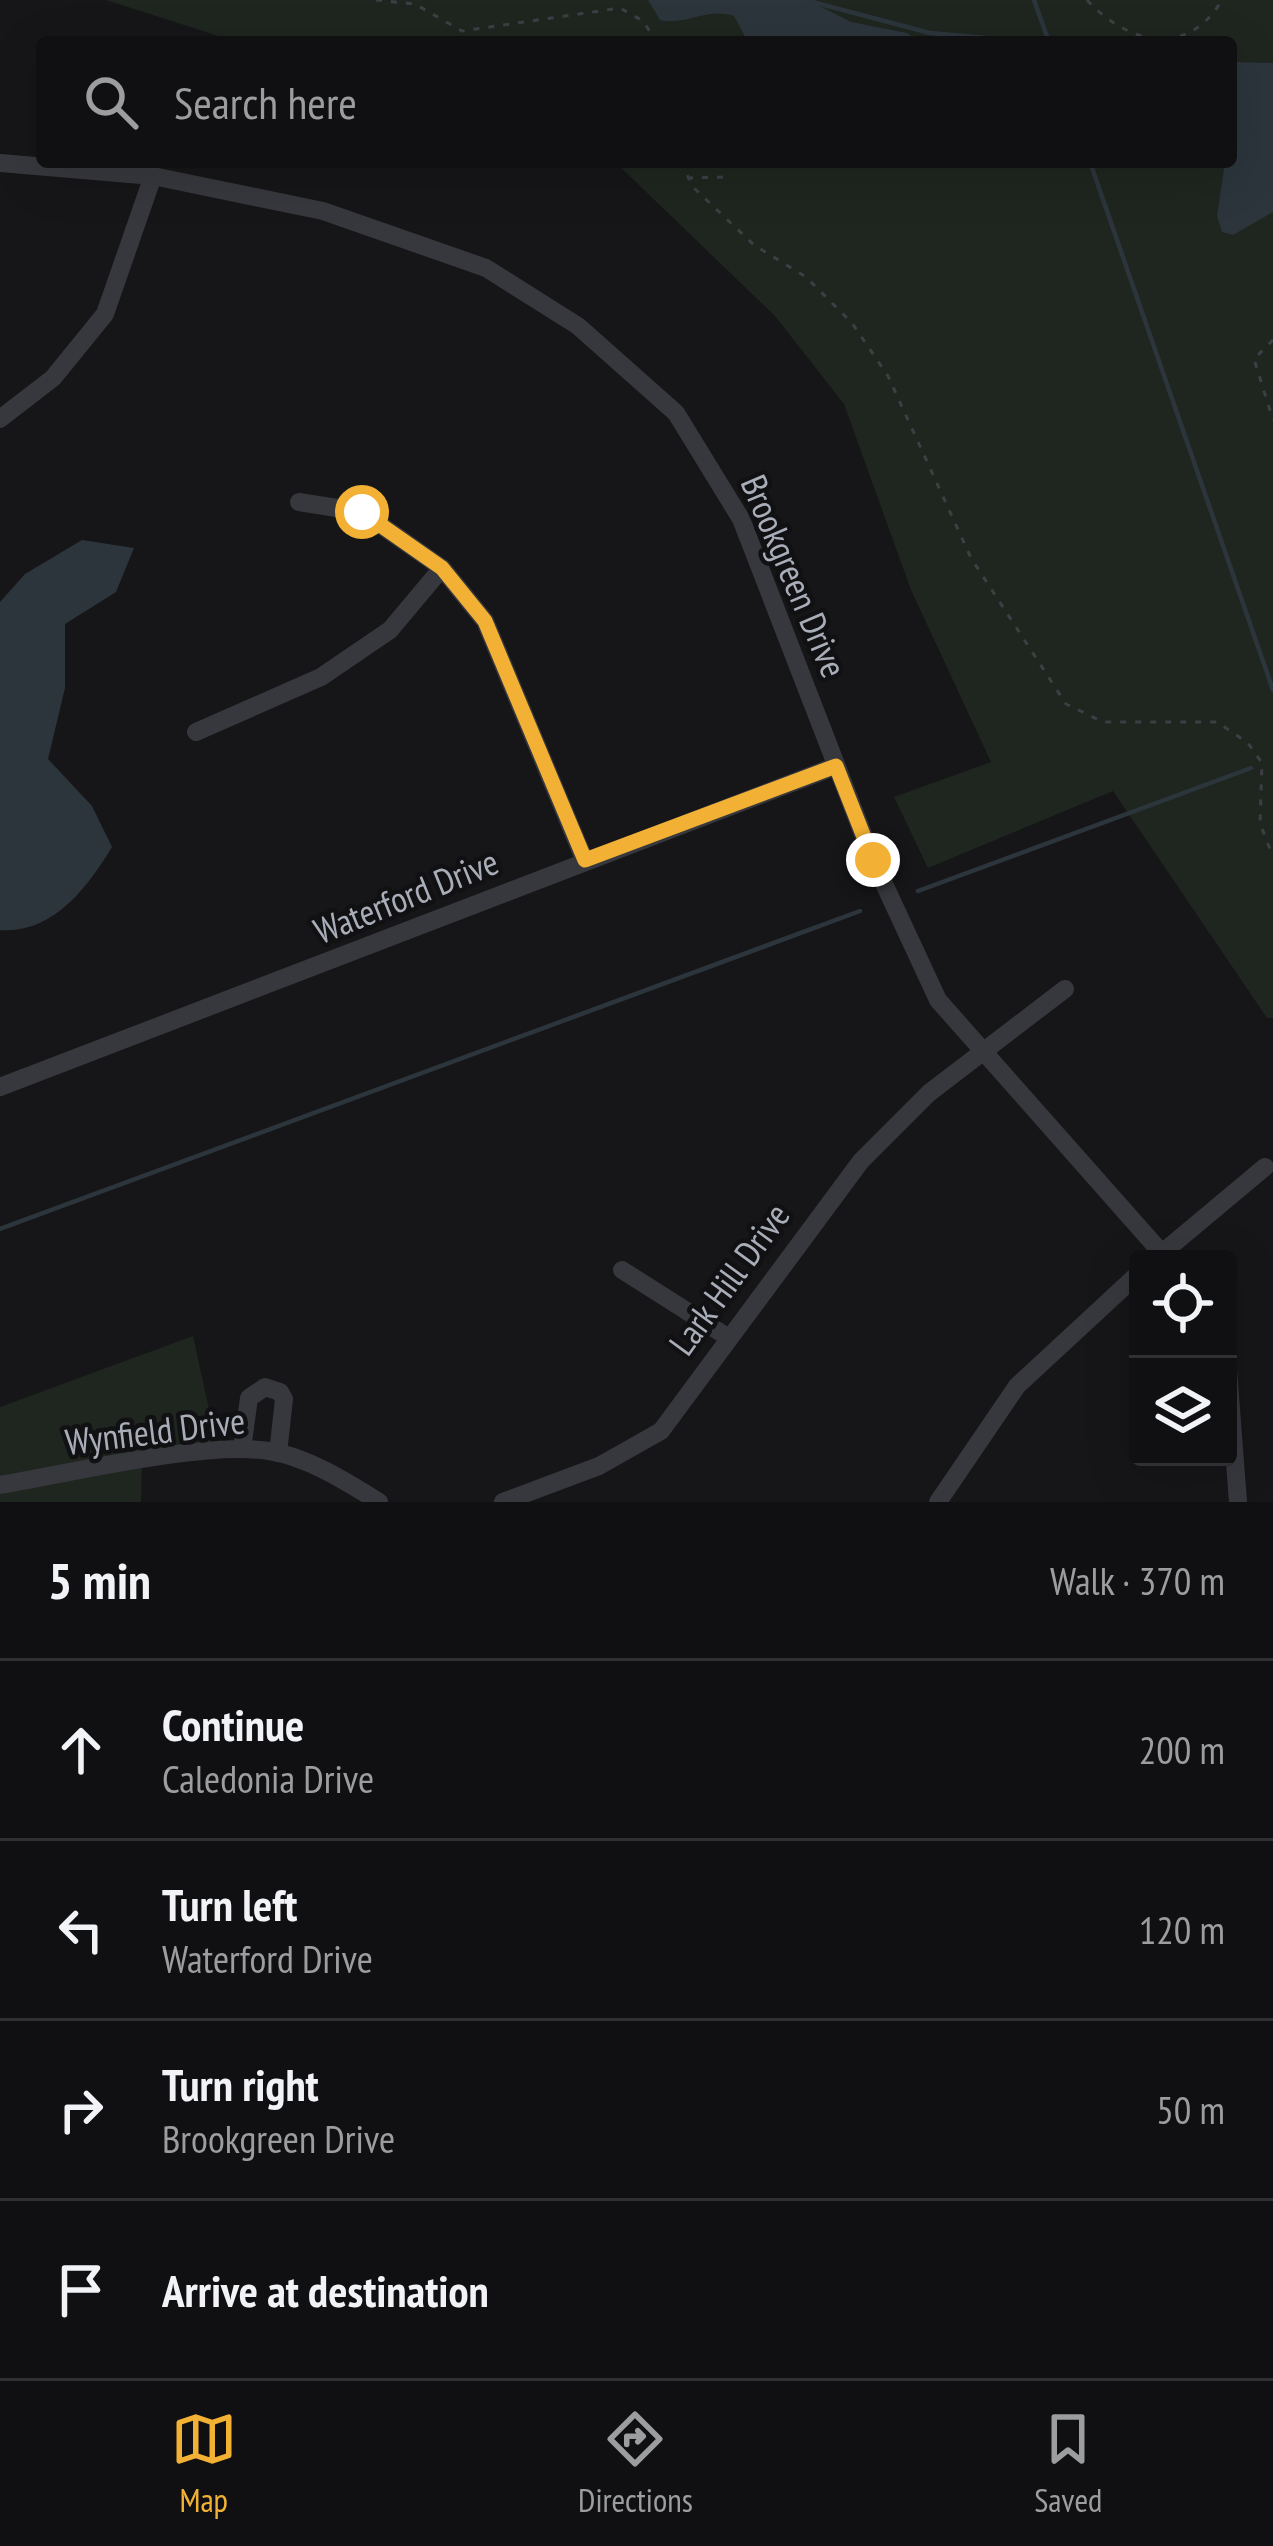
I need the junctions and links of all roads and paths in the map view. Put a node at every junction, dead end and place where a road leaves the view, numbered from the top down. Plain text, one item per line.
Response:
1 (376, 0) edge
2 (1087, 0) edge
3 (1222, 0) edge
4 (653, 36) edge
5 (1142, 36) edge
6 (1183, 36) edge
7 (0, 163) edge
8 (36, 166) edge
9 (59, 168) edge
10 (682, 168) edge
11 (153, 176) junction
12 (685, 177) junction
13 (726, 177) dead end
14 (1273, 340) edge
15 (0, 419) edge
16 (1273, 420) edge
17 (298, 502) dead end
18 (442, 568) junction
19 (196, 732) dead end
20 (836, 766) junction
21 (1263, 771) junction
22 (1273, 782) edge
23 (1273, 857) edge
24 (585, 860) junction
25 (1065, 989) dead end
26 (984, 1054) junction
27 (0, 1087) edge
28 (1265, 1167) dead end
29 (1156, 1250) edge
30 (1170, 1250) edge
31 (622, 1270) dead end
32 (1129, 1282) edge
33 (726, 1336) junction
34 (242, 1449) junction
35 (278, 1453) junction
36 (1235, 1466) edge
37 (0, 1485) edge
38 (379, 1502) edge
39 (502, 1502) edge
40 (938, 1502) edge
41 (1238, 1502) edge

1 - 4 path
2 - 5 path
3 - 6 path
7 - 8 street, Brookgreen Drive
9 - 11 street, Brookgreen Drive
10 - 12 path
11 - 15 street
11 - 20 street, Brookgreen Drive
12 - 13 path
12 - 21 path
14 - 16 path
17 - 18 street
18 - 19 street
18 - 24 street
20 - 24 street, Waterford Drive
20 - 26 street, Brookgreen Drive
21 - 22 path
21 - 23 path
24 - 27 street, Waterford Drive
25 - 26 street, Lark Hill Drive
26 - 29 street, Brookgreen Drive
26 - 33 street, Lark Hill Drive
28 - 30 street
31 - 33 street
32 - 40 street
33 - 39 street, Lark Hill Drive
34 - 35 street, Wynfield Drive
34 - 35 street
34 - 37 street, Wynfield Drive
35 - 38 street, Wynfield Drive
36 - 41 street

